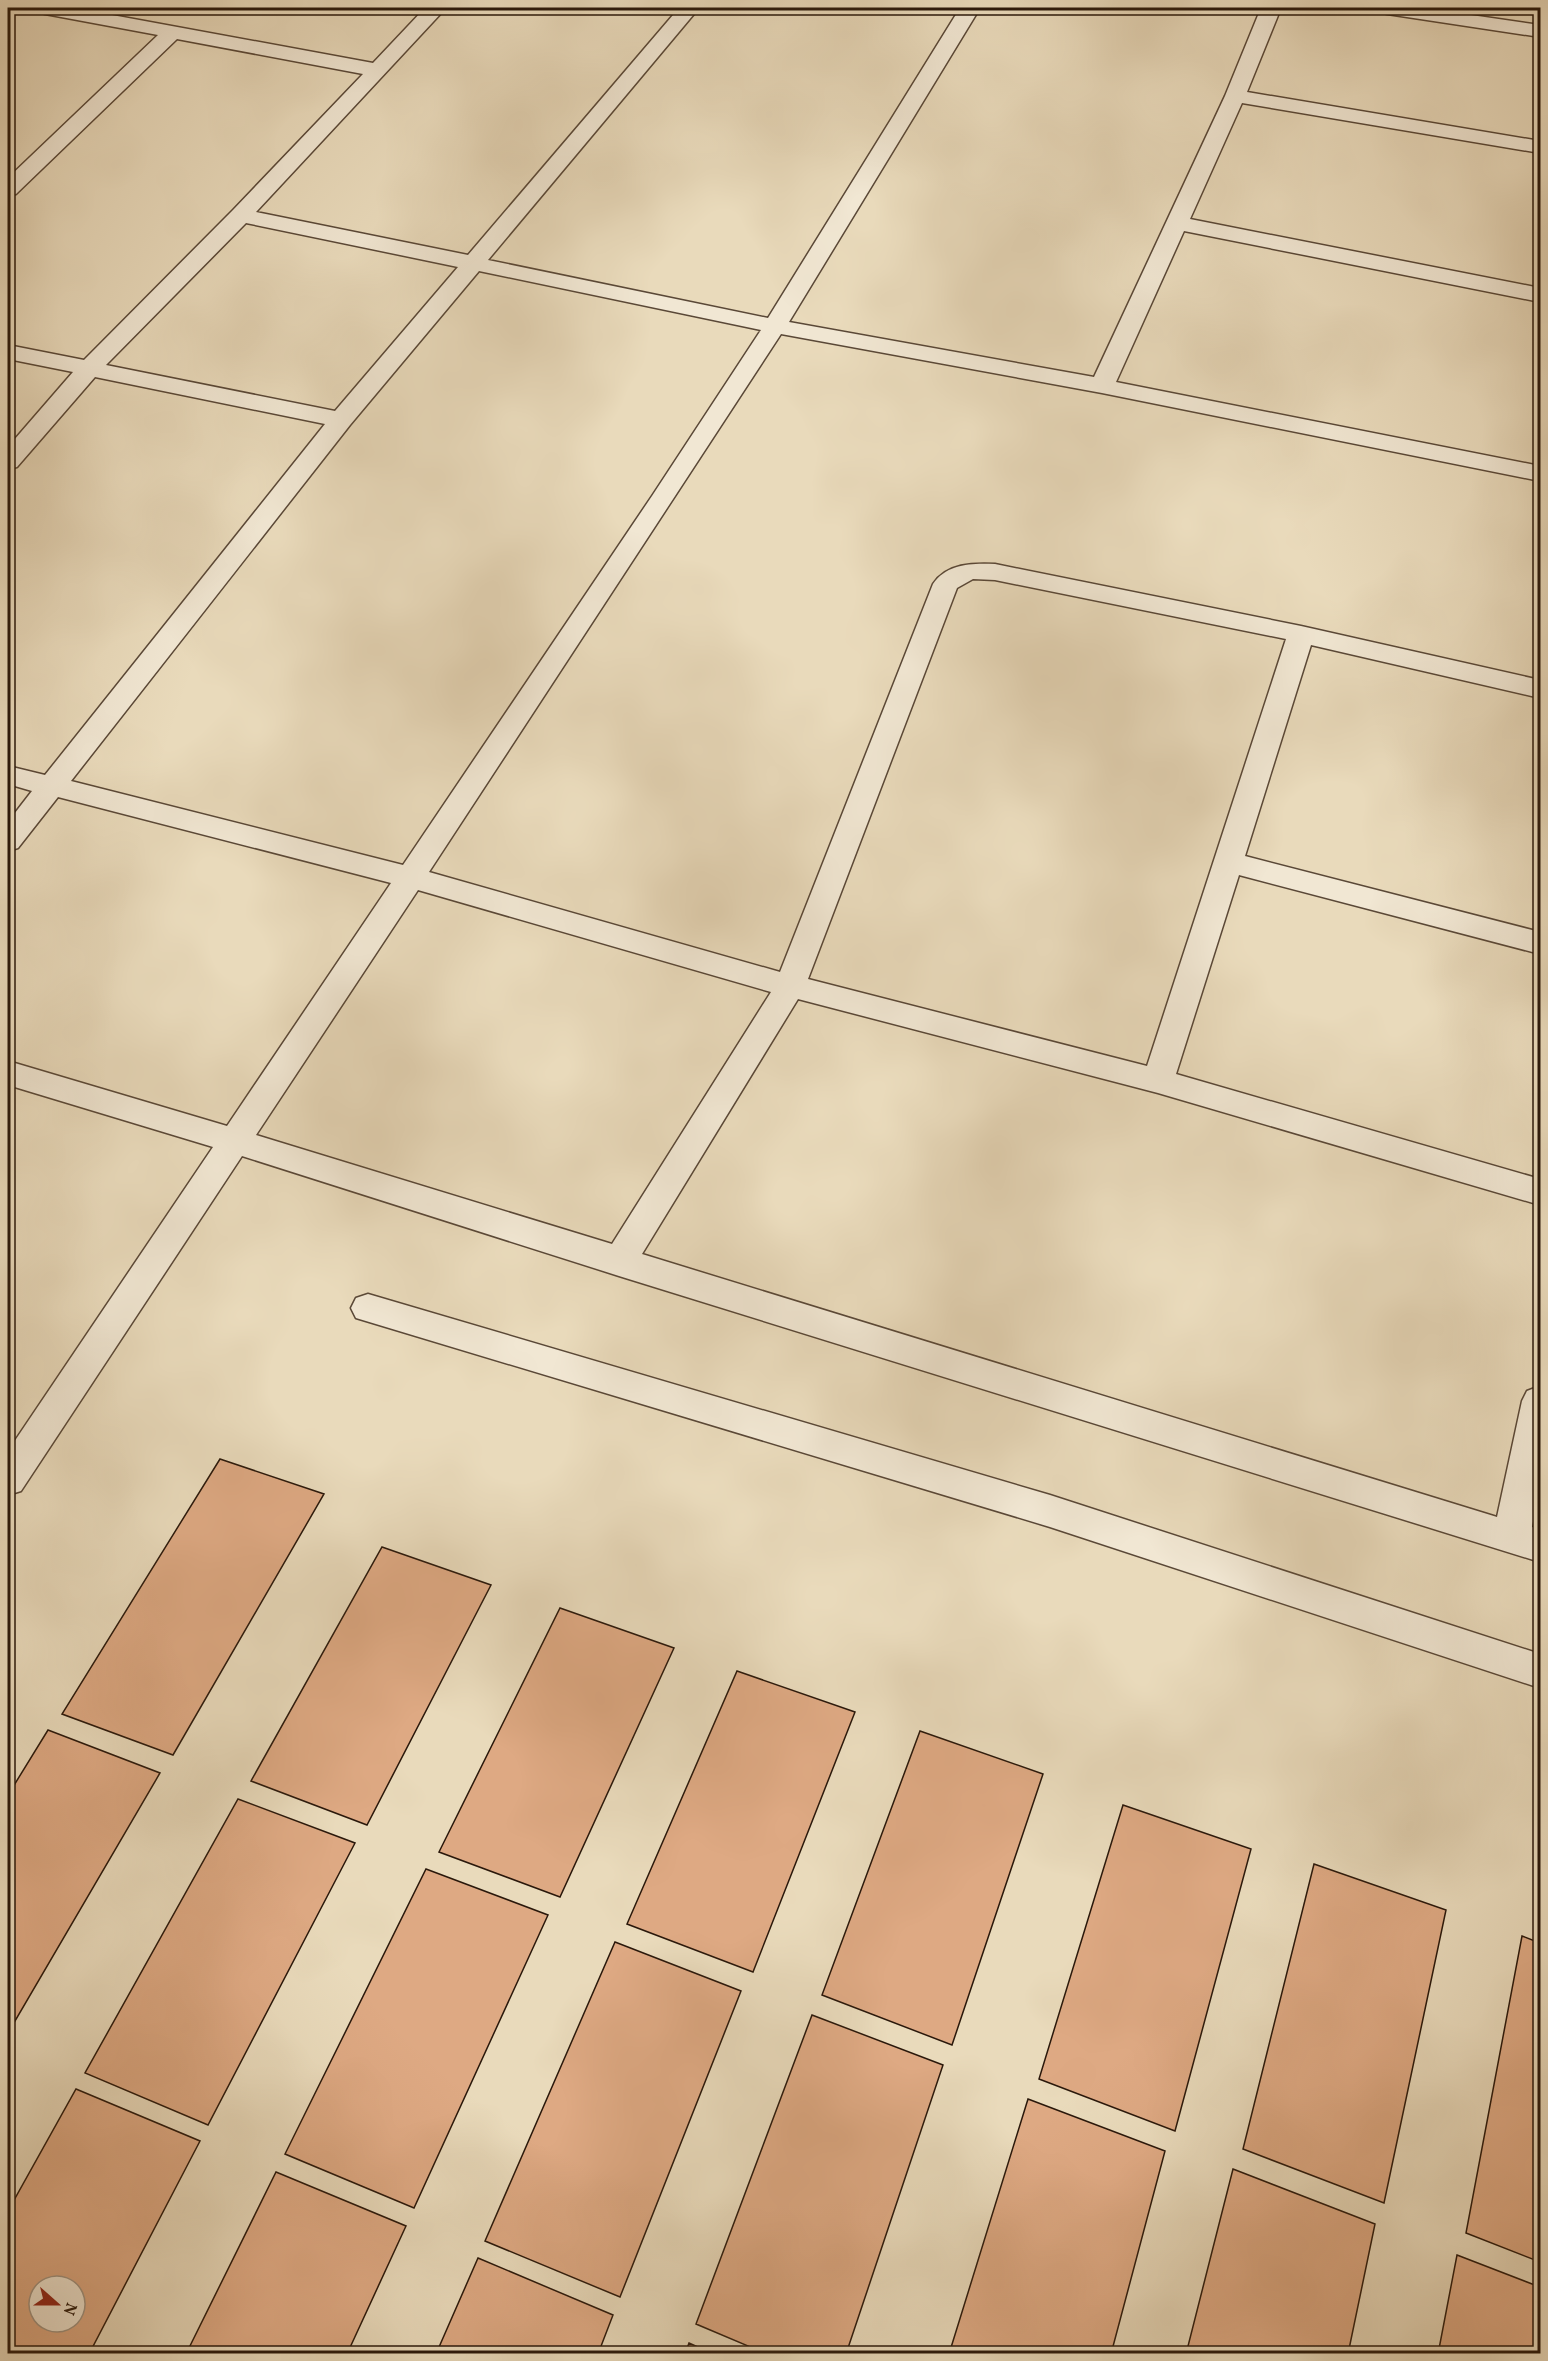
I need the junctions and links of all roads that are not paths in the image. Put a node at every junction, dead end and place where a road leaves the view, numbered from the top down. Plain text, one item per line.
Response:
1 (45, 8) edge
2 (436, 8) edge
3 (689, 8) edge
4 (970, 8) edge
5 (1271, 8) edge
6 (1387, 8) edge
7 (174, 31) junction
8 (1540, 31) edge
9 (377, 69) junction
10 (1235, 96) junction
11 (1540, 147) edge
12 (9, 186) edge
13 (241, 215) junction
14 (1177, 223) junction
15 (472, 264) junction
16 (1540, 295) edge
17 (775, 326) junction
18 (8, 352) edge
19 (88, 369) junction
20 (1102, 386) junction
21 (341, 420) junction
22 (8, 462) edge
23 (1540, 474) edge
24 (1301, 634) junction
25 (1540, 689) edge
26 (8, 775) edge
27 (53, 786) junction
28 (8, 841) edge
29 (1230, 862) junction
30 (409, 877) junction
31 (1540, 943) edge
32 (790, 986) junction
33 (8, 1073) edge
34 (1158, 1082) junction
35 (235, 1142) junction
36 (1540, 1192) edge
37 (619, 1262) junction
38 (368, 1308) dead end
39 (1540, 1401) edge
40 (8, 1480) edge
41 (1526, 1541) edge
42 (1540, 1671) edge

1 - 7 street
2 - 9 street
3 - 15 street
4 - 17 street
5 - 10 street
6 - 8 street
7 - 9 street
7 - 12 street
9 - 13 street
10 - 11 street
10 - 14 street
13 - 15 street
13 - 19 street
14 - 16 street
14 - 20 street
15 - 17 street
15 - 21 street
17 - 20 street
17 - 30 street
18 - 19 street
19 - 21 street
19 - 22 street
20 - 23 street
21 - 27 street
24 - 25 street
24 - 29 street
24 - 32 street
26 - 27 street
27 - 28 street
27 - 30 street
29 - 31 street
29 - 34 street
30 - 32 street
30 - 35 street
32 - 34 street
32 - 37 street
33 - 35 street
34 - 36 street
35 - 37 street
35 - 40 street
37 - 41 street
38 - 42 street
39 - 41 street

